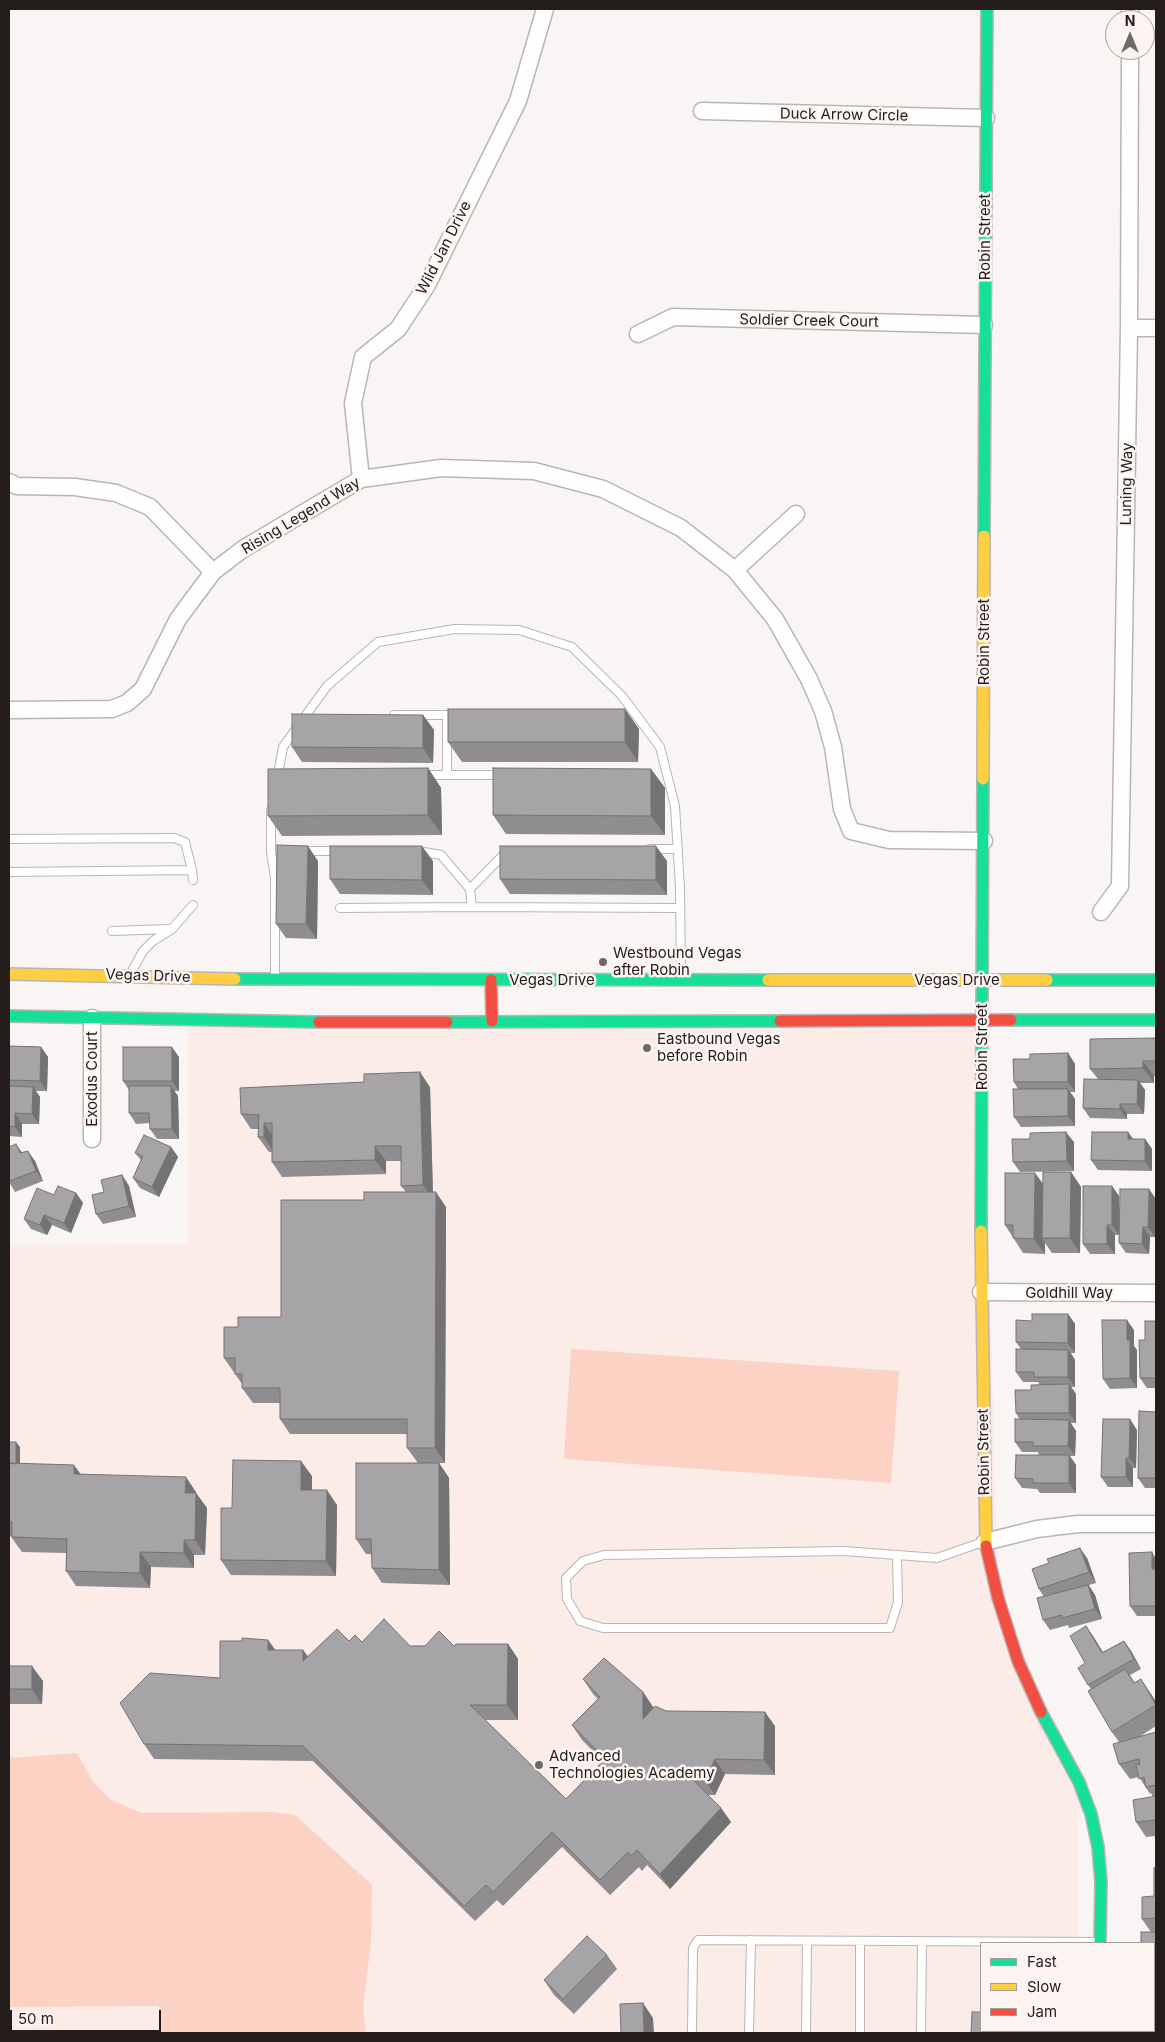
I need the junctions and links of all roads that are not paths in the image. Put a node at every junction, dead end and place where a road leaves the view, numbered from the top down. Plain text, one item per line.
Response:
1 (545, 9) edge
2 (987, 9) edge
3 (1130, 60) edge
4 (702, 112) dead end
5 (986, 118) junction
6 (984, 325) junction
7 (1129, 328) junction
8 (1156, 328) edge
9 (638, 334) dead end
10 (360, 479) junction
11 (9, 482) edge
12 (796, 514) dead end
13 (735, 570) junction
14 (213, 572) junction
15 (9, 710) edge
16 (307, 715) junction
17 (316, 715) edge
18 (382, 715) edge
19 (447, 715) junction
20 (467, 715) edge
21 (626, 715) edge
22 (636, 715) junction
23 (278, 774) junction
24 (288, 774) edge
25 (418, 775) edge
26 (447, 775) junction
27 (514, 775) edge
28 (658, 775) dead end
29 (668, 775) junction
30 (9, 839) edge
31 (984, 841) junction
32 (519, 849) edge
33 (638, 849) edge
34 (678, 849) junction
35 (405, 850) edge
36 (348, 851) edge
37 (271, 852) junction
38 (281, 852) edge
39 (290, 852) edge
40 (192, 870) junction
41 (9, 872) edge
42 (193, 880) dead end
43 (470, 889) junction
44 (193, 906) dead end
45 (472, 907) junction
46 (340, 908) dead end
47 (680, 908) junction
48 (1101, 912) dead end
49 (172, 929) junction
50 (112, 931) dead end
51 (9, 974) edge
52 (130, 975) junction
53 (681, 979) junction
54 (275, 980) junction
55 (490, 980) junction
56 (983, 980) junction
57 (1156, 980) edge
58 (9, 1016) edge
59 (92, 1018) junction
60 (982, 1020) junction
61 (1156, 1020) edge
62 (492, 1021) junction
63 (92, 1139) dead end
64 (981, 1292) junction
65 (1156, 1293) edge
66 (1156, 1524) edge
67 (985, 1542) junction
68 (897, 1556) junction
69 (751, 1940) junction
70 (807, 1941) junction
71 (860, 1942) junction
72 (922, 1942) junction
73 (1045, 1942) edge
74 (1100, 1942) edge
75 (692, 2033) edge
76 (749, 2033) edge
77 (806, 2033) edge
78 (860, 2033) edge
79 (921, 2033) edge

1 - 10 street, Wild Jan Drive
2 - 5 main road, Robin Street
3 - 7 street, Luning Way
4 - 5 street, Duck Arrow Circle
5 - 6 main road, Robin Street
6 - 9 street, Soldier Creek Court
6 - 31 main road, Robin Street
7 - 8 street
7 - 48 street, Luning Way
10 - 13 street, Rising Legend Way
10 - 14 street, Rising Legend Way
11 - 14 street
12 - 13 street
13 - 31 street, Rising Legend Way
14 - 15 street, Rising Legend Way
16 - 17 lane
16 - 22 lane
16 - 23 lane
18 - 19 lane
19 - 20 lane
19 - 26 lane
21 - 22 lane
22 - 29 lane
23 - 24 lane
23 - 37 lane
25 - 26 lane
26 - 27 lane
28 - 29 lane
29 - 34 lane
30 - 40 lane
31 - 56 main road, Robin Street
32 - 43 lane
33 - 34 lane
34 - 47 lane
35 - 43 lane
36 - 39 lane
37 - 38 lane
37 - 54 lane
40 - 41 lane
40 - 42 lane
43 - 45 lane
44 - 49 lane
45 - 46 lane
45 - 47 lane
47 - 53 lane
49 - 50 lane
49 - 52 lane
51 - 52 main road, Vegas Drive
52 - 54 main road, Vegas Drive
53 - 55 main road, Vegas Drive
53 - 56 main road, Vegas Drive
54 - 55 main road, Vegas Drive
55 - 62 main road
56 - 57 main road, Vegas Drive
56 - 60 main road, Robin Street
58 - 59 main road
59 - 62 main road
59 - 63 street, Exodus Court
60 - 61 main road
60 - 62 main road
60 - 64 main road, Robin Street
64 - 65 street, Goldhill Way
64 - 67 main road, Robin Street
66 - 67 street
67 - 68 lane
67 - 74 main road, Robin Street
68 - 68 lane
69 - 70 lane
69 - 75 lane
69 - 76 lane
70 - 71 lane
70 - 77 lane
71 - 72 lane
71 - 78 lane
72 - 73 lane
72 - 79 lane
73 - 74 lane

